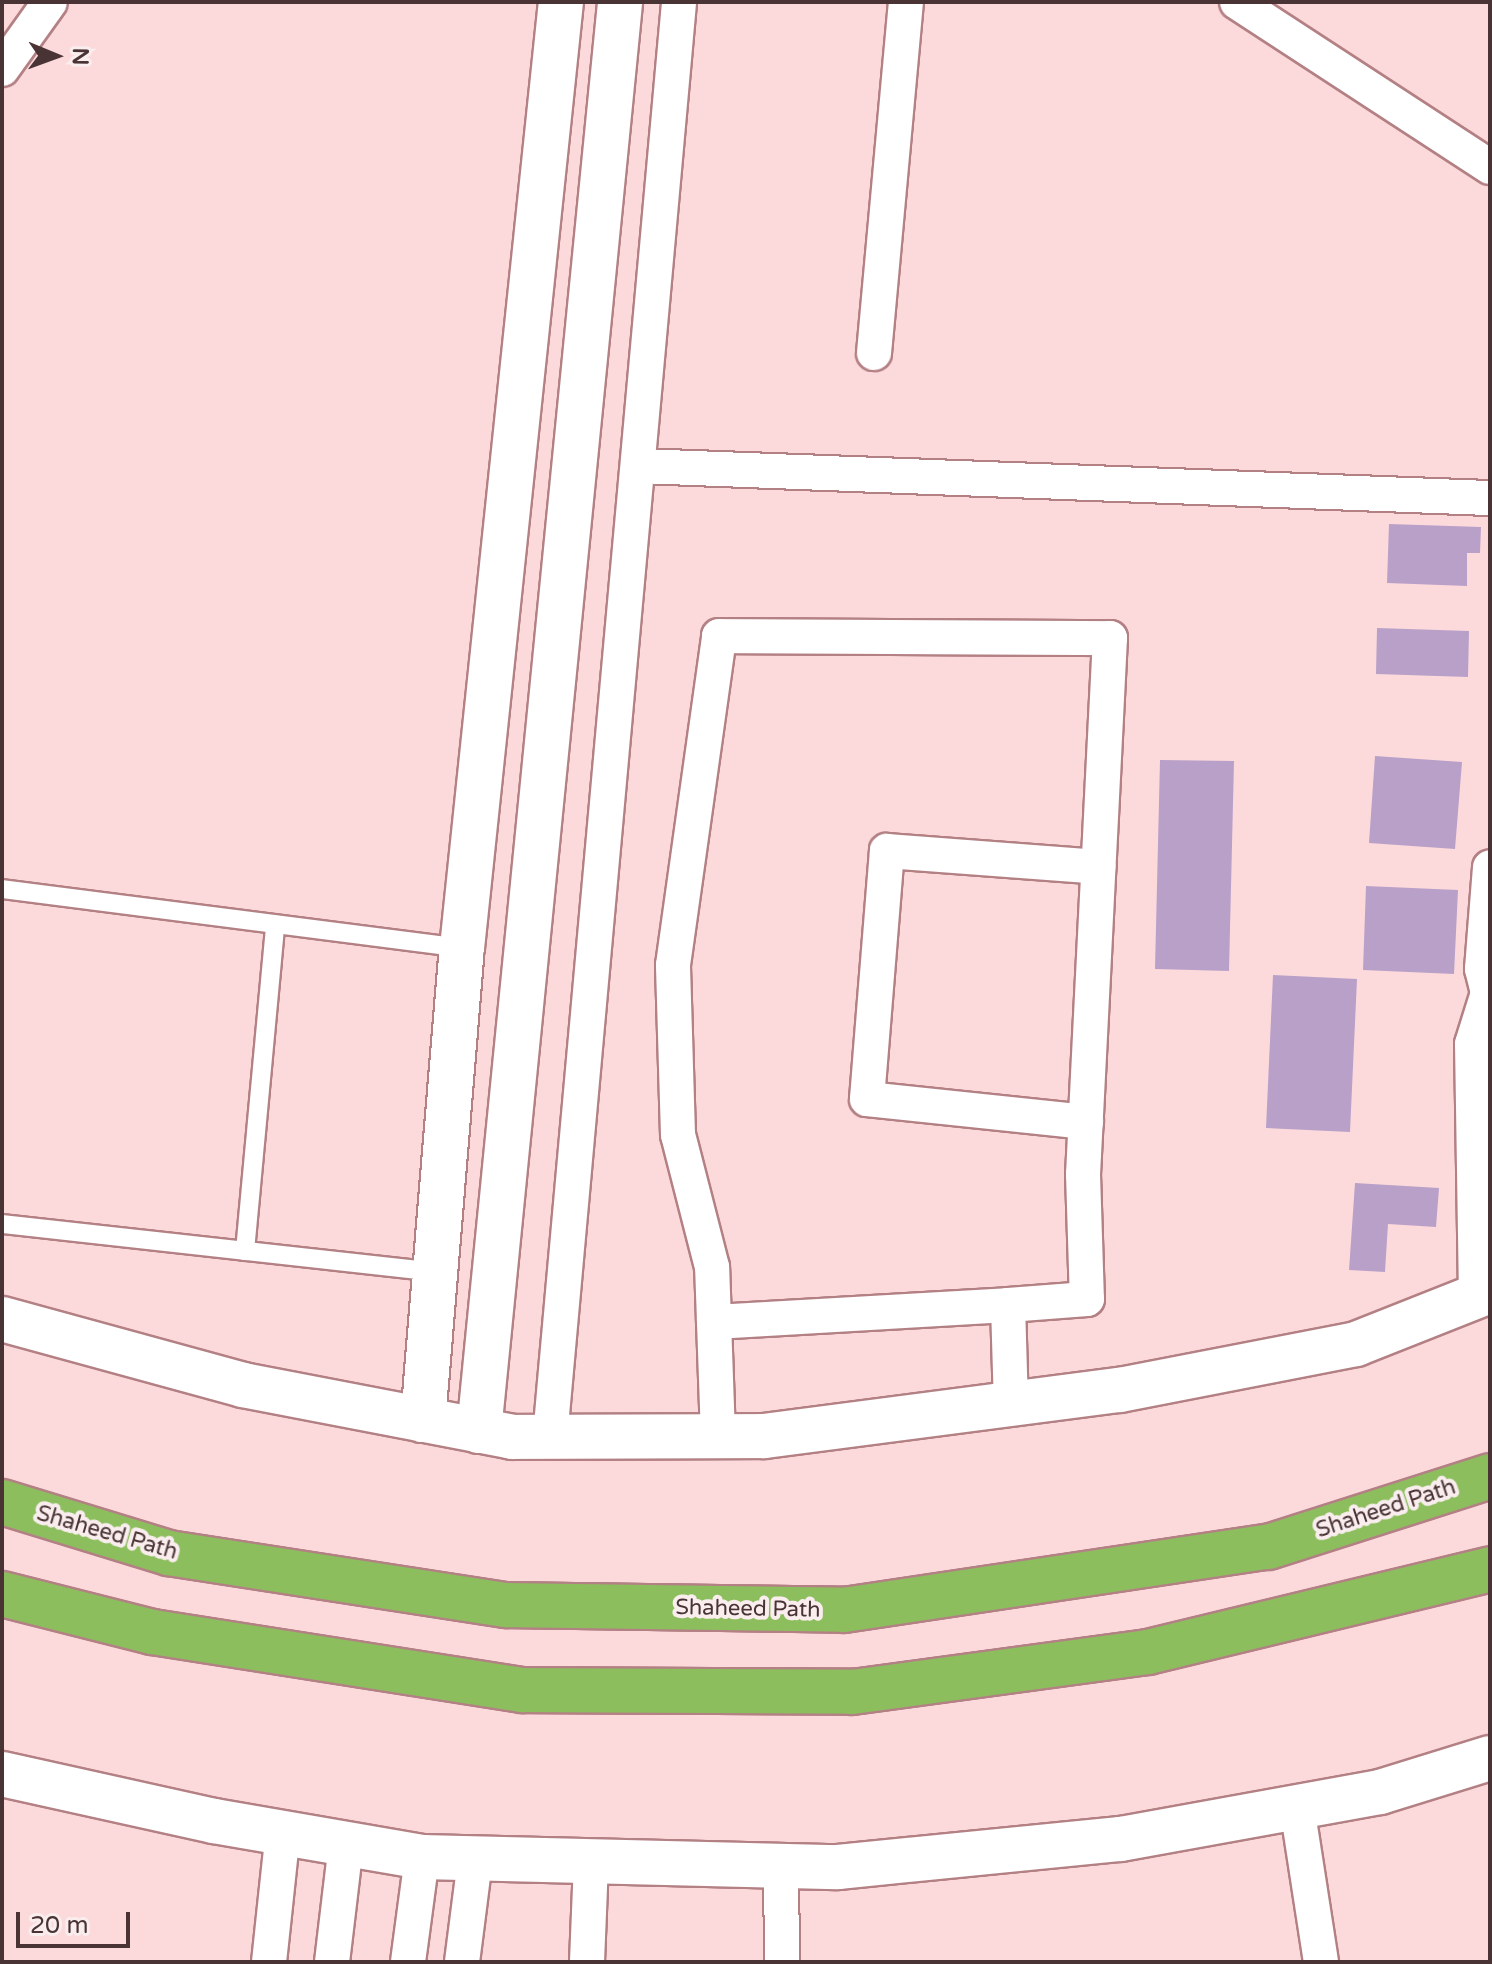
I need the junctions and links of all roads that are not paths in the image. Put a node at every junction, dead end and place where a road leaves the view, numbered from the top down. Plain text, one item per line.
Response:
1 (50, 2) edge
2 (561, 2) edge
3 (620, 2) edge
4 (679, 2) edge
5 (906, 2) edge
6 (1237, 2) edge
7 (2, 69) edge
8 (1490, 167) edge
9 (874, 353) dead end
10 (640, 466) junction
11 (1490, 498) edge
12 (1098, 867) junction
13 (1490, 867) edge
14 (2, 889) edge
15 (275, 925) junction
16 (462, 948) junction
17 (1489, 993) edge
18 (1086, 1122) junction
19 (2, 1224) edge
20 (245, 1251) junction
21 (436, 1272) junction
22 (1483, 1294) edge
23 (1008, 1305) junction
24 (2, 1319) edge
25 (714, 1322) junction
26 (1011, 1404) junction
27 (423, 1420) junction
28 (479, 1431) junction
29 (718, 1436) junction
30 (550, 1437) junction
31 (1490, 1476) edge
32 (2, 1502) edge
33 (1490, 1569) edge
34 (2, 1594) edge
35 (1490, 1758) edge
36 (2, 1774) edge
37 (1297, 1807) junction
38 (283, 1832) junction
39 (346, 1844) junction
40 (422, 1857) junction
41 (475, 1860) junction
42 (591, 1862) junction
43 (781, 1866) junction
44 (269, 1962) edge
45 (332, 1962) edge
46 (408, 1962) edge
47 (462, 1962) edge
48 (587, 1962) edge
49 (782, 1962) edge
50 (1321, 1962) edge

1 - 7 street
2 - 16 street
3 - 28 street
4 - 10 street
5 - 9 street
6 - 8 street
10 - 11 street
10 - 30 street
12 - 18 street
12 - 18 street
12 - 25 street
13 - 17 street
14 - 15 lane
15 - 16 lane
15 - 20 lane
16 - 21 street
17 - 22 street
18 - 23 street
19 - 20 lane
20 - 21 lane
21 - 27 street
22 - 26 street
23 - 25 street
23 - 26 street
24 - 27 street
25 - 29 street
26 - 29 street
27 - 28 street
28 - 30 street
29 - 30 street
31 - 32 highway, Shaheed Path
33 - 34 highway
35 - 37 street
36 - 38 street
37 - 43 street
37 - 50 street
38 - 39 street
38 - 44 street
39 - 40 street
39 - 45 street
40 - 41 street
40 - 46 street
41 - 42 street
41 - 47 street
42 - 43 street
42 - 48 street
43 - 49 street

